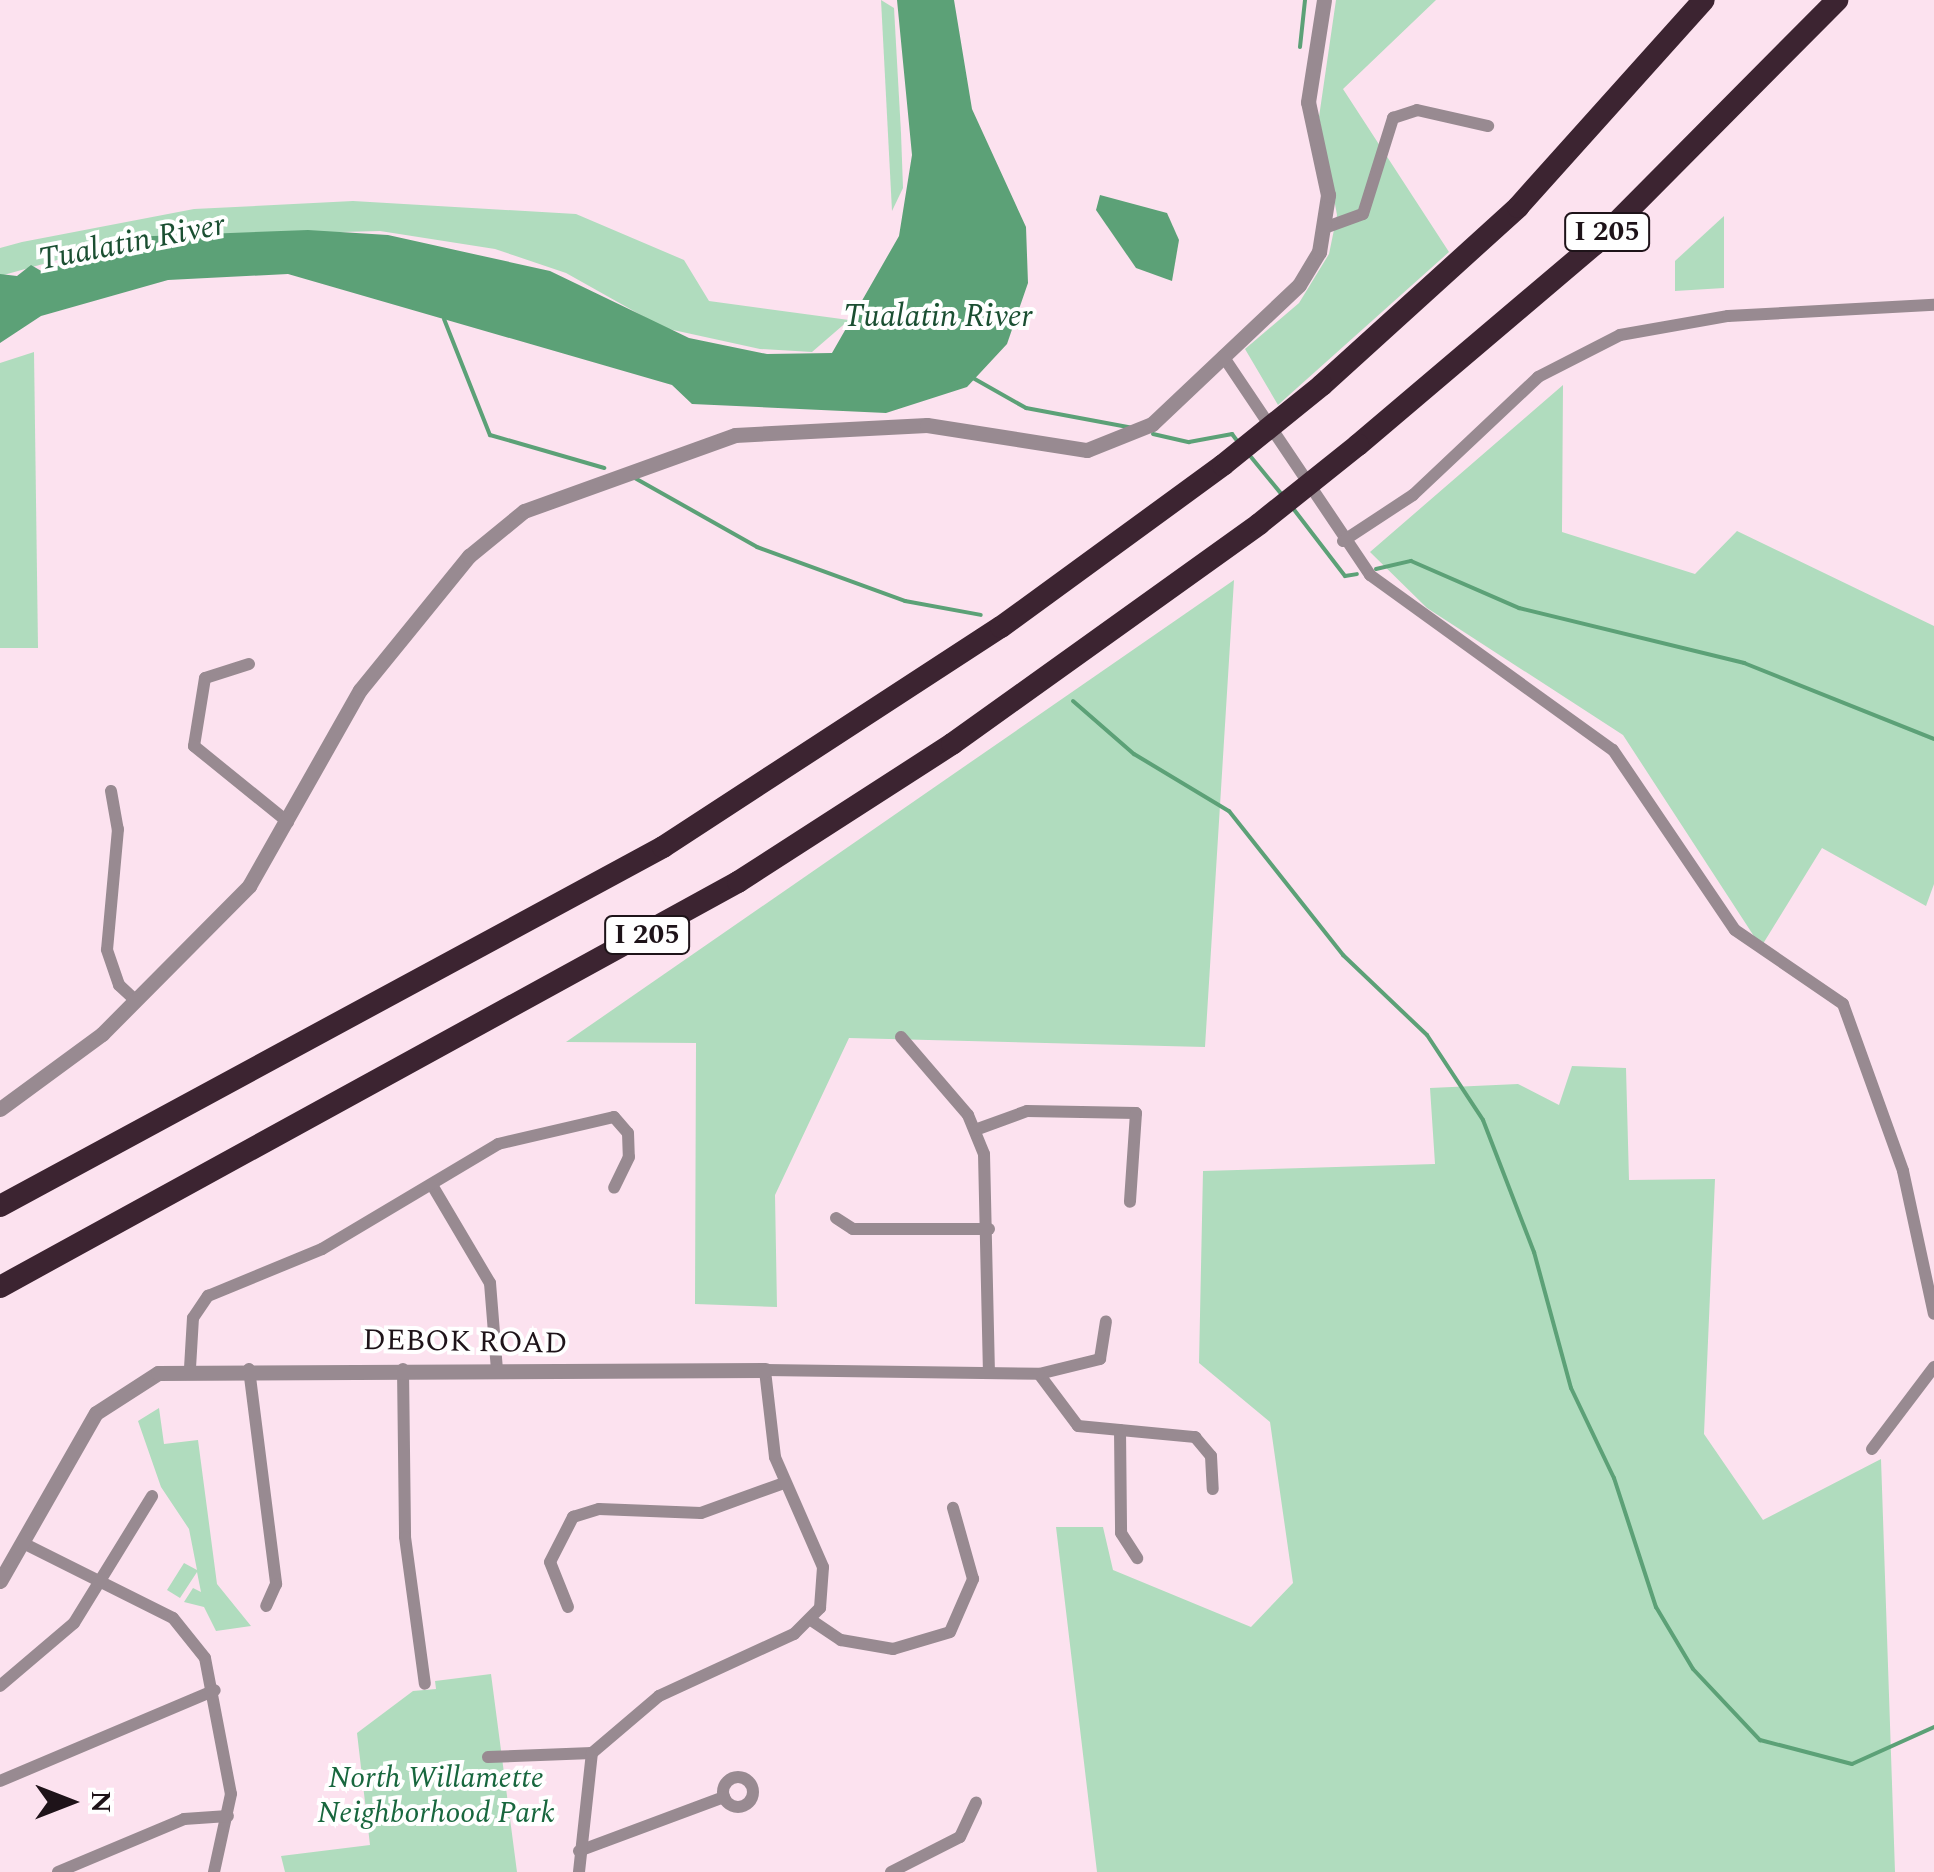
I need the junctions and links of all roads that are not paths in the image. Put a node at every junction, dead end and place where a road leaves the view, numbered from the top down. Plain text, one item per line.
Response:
1 (1324, 0) edge
2 (1704, 0) edge
3 (1837, 0) edge
4 (1488, 126) dead end
5 (1327, 227) junction
6 (1934, 305) edge
7 (1223, 356) junction
8 (1343, 542) junction
9 (249, 664) dead end
10 (111, 791) dead end
11 (288, 822) junction
12 (136, 1001) junction
13 (901, 1038) dead end
14 (0, 1109) edge
15 (976, 1130) junction
16 (432, 1186) junction
17 (614, 1188) dead end
18 (1130, 1202) dead end
19 (0, 1206) edge
20 (836, 1218) dead end
21 (989, 1229) junction
22 (0, 1287) edge
23 (1934, 1314) edge
24 (1106, 1321) dead end
25 (1934, 1367) edge
26 (190, 1368) junction
27 (249, 1369) junction
28 (403, 1369) junction
29 (498, 1370) junction
30 (765, 1370) junction
31 (989, 1370) junction
32 (1039, 1374) junction
33 (1120, 1430) junction
34 (1872, 1449) dead end
35 (784, 1483) junction
36 (1213, 1490) dead end
37 (152, 1496) dead end
38 (953, 1508) dead end
39 (28, 1545) junction
40 (1137, 1558) dead end
41 (0, 1581) edge
42 (98, 1586) junction
43 (266, 1606) dead end
44 (568, 1607) dead end
45 (811, 1620) junction
46 (425, 1684) dead end
47 (0, 1686) edge
48 (215, 1690) junction
49 (592, 1753) junction
50 (488, 1757) dead end
51 (0, 1781) edge
52 (724, 1797) dead end
53 (976, 1803) dead end
54 (228, 1816) junction
55 (579, 1851) junction
56 (58, 1872) edge
57 (214, 1872) edge
58 (578, 1872) edge
59 (891, 1872) edge

1 - 5 street
2 - 19 highway, I 205, bridge
3 - 22 highway, I 205, bridge
4 - 5 street
5 - 7 street
6 - 8 street
7 - 8 street
7 - 11 street
8 - 23 street
9 - 11 street
10 - 12 street
11 - 12 street
12 - 14 street
13 - 15 street
15 - 18 street
15 - 21 street
16 - 17 street
16 - 26 street
16 - 29 street
20 - 21 street
21 - 31 street
24 - 32 street, DEBOK ROAD
25 - 34 street
26 - 27 street, DEBOK ROAD
26 - 39 street, DEBOK ROAD
27 - 28 street, DEBOK ROAD
27 - 43 street
28 - 29 street, DEBOK ROAD
28 - 46 street
29 - 30 street, DEBOK ROAD
30 - 31 street, DEBOK ROAD
30 - 35 street
31 - 32 street, DEBOK ROAD
32 - 33 street
33 - 36 street
33 - 40 street
35 - 44 street
35 - 45 street
37 - 42 street
38 - 45 street
39 - 41 street, DEBOK ROAD
39 - 42 street
42 - 47 street
42 - 48 street
45 - 49 street
48 - 51 street
48 - 54 street
49 - 50 street
49 - 55 street
52 - 55 street
53 - 59 street
54 - 56 street
54 - 57 street
55 - 58 street

